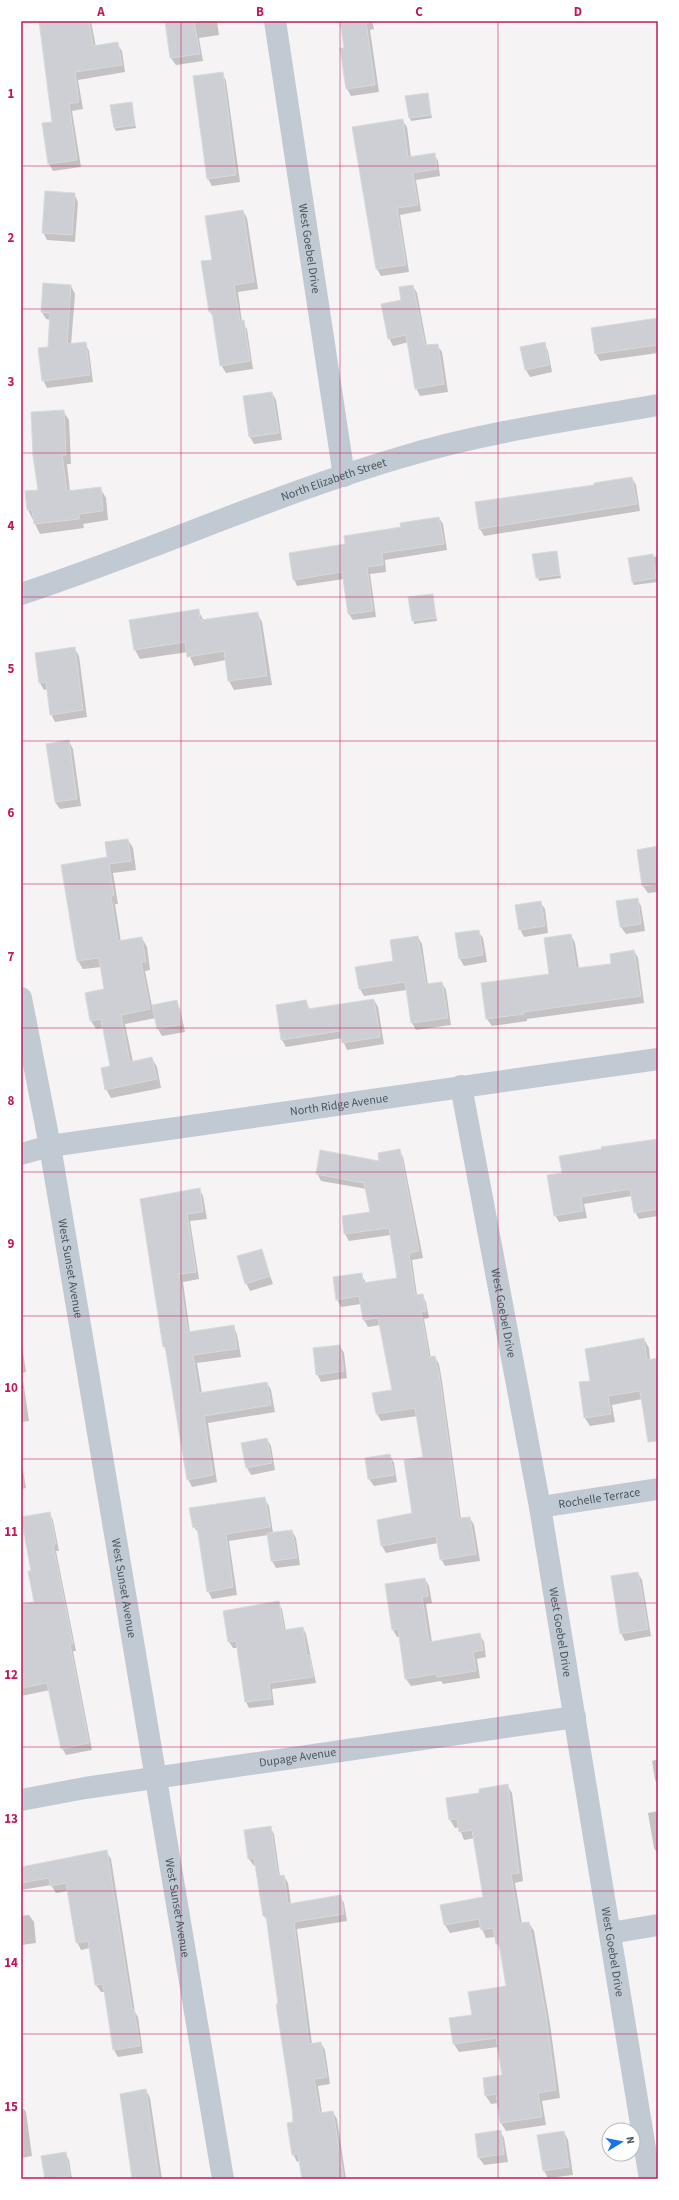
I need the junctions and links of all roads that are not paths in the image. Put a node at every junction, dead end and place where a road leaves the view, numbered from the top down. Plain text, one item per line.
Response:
1 (275, 21) edge
2 (658, 405) edge
3 (344, 476) junction
4 (21, 594) edge
5 (21, 998) edge
6 (658, 1059) edge
7 (462, 1086) junction
8 (50, 1146) junction
9 (21, 1154) edge
10 (658, 1489) edge
11 (540, 1507) junction
12 (574, 1717) junction
13 (156, 1778) junction
14 (21, 1800) edge
15 (658, 1925) edge
16 (610, 1933) junction
17 (223, 2179) edge
18 (650, 2179) edge

1 - 3 street, West Goebel Drive
2 - 3 street, North Elizabeth Street
3 - 4 street, North Elizabeth Street
5 - 8 street, West Sunset Avenue
6 - 7 street, North Ridge Avenue
7 - 8 street, North Ridge Avenue
7 - 11 street, West Goebel Drive
8 - 9 street, North Ridge Avenue
8 - 13 street, West Sunset Avenue
10 - 11 street, Rochelle Terrace
11 - 12 street, West Goebel Drive
12 - 13 street, Dupage Avenue
12 - 16 street, West Goebel Drive
13 - 14 street, Dupage Avenue
13 - 17 street, West Sunset Avenue
15 - 16 street
16 - 18 street, West Goebel Drive

